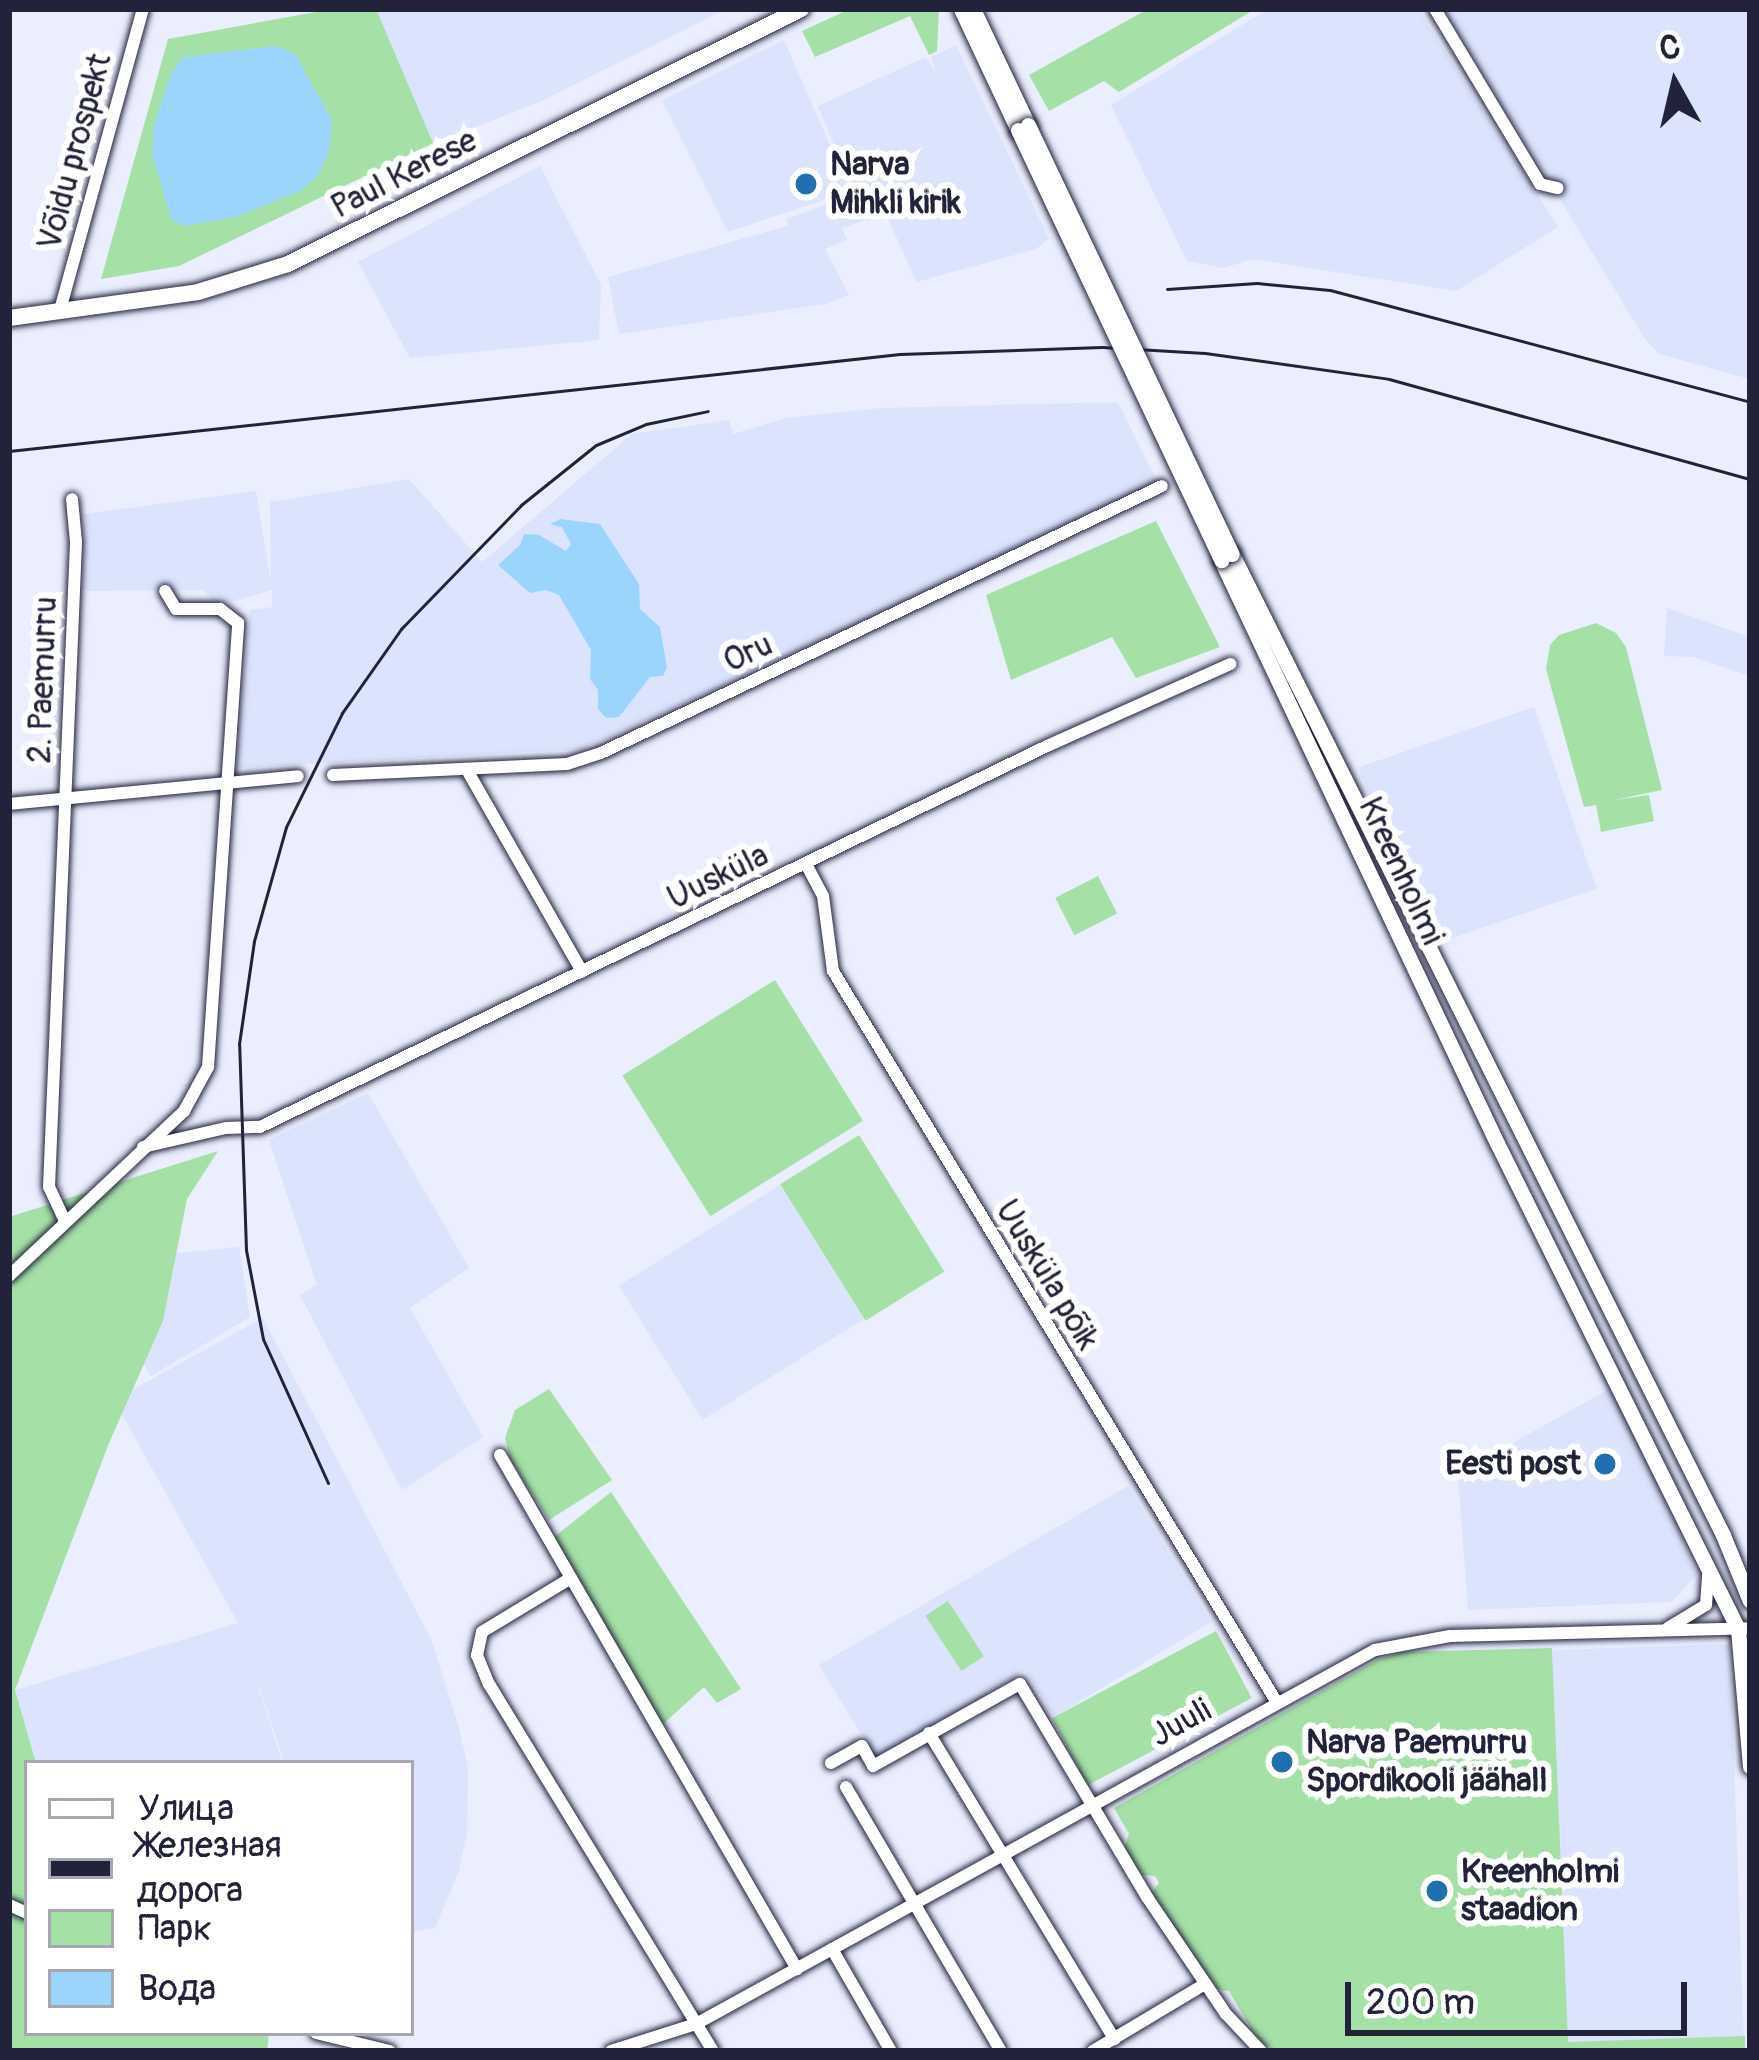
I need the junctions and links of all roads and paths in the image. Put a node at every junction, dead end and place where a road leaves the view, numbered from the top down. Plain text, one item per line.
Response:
1 (143, 9) edge
2 (801, 9) edge
3 (961, 9) edge
4 (974, 9) edge
5 (1435, 9) edge
6 (1023, 128) junction
7 (1558, 188) dead end
8 (60, 310) junction
9 (9, 318) edge
10 (1162, 485) dead end
11 (72, 499) dead end
12 (1226, 557) junction
13 (165, 591) dead end
14 (1231, 664) dead end
15 (467, 770) junction
16 (333, 775) dead end
17 (298, 776) dead end
18 (229, 779) junction
19 (65, 797) junction
20 (9, 804) edge
21 (806, 864) junction
22 (581, 972) junction
23 (1520, 1131) junction
24 (1497, 1143) junction
25 (142, 1147) junction
26 (64, 1219) junction
27 (9, 1276) edge
28 (1644, 1378) junction
29 (1622, 1389) junction
30 (500, 1455) dead end
31 (1708, 1563) junction
32 (571, 1578) junction
33 (1750, 1600) edge
34 (1744, 1629) edge
35 (1662, 1631) junction
36 (1276, 1701) junction
37 (929, 1732) junction
38 (831, 1763) dead end
39 (1750, 1766) edge
40 (846, 1787) dead end
41 (1092, 1804) junction
42 (1003, 1855) junction
43 (916, 1903) junction
44 (832, 1949) junction
45 (797, 1969) junction
46 (1205, 1984) junction
47 (696, 2024) junction
48 (328, 2036) edge
49 (1115, 2039) junction
50 (885, 2049) edge
51 (390, 2051) edge
52 (611, 2051) edge
53 (713, 2051) edge
54 (1001, 2051) edge
55 (1093, 2051) edge
56 (1125, 2051) edge
57 (1261, 2051) edge

1 - 8 street, Võidu prospekt
2 - 8 highway, Paul Kerese
3 - 6 main road, Kreenholmi
4 - 6 main road, Kreenholmi
5 - 7 street
6 - 12 main road, Kreenholmi, bridge
8 - 9 highway, Paul Kerese
10 - 15 street, Oru
11 - 19 street, 2. Paemurru
12 - 23 main road, Kreenholmi
12 - 24 main road, Kreenholmi
13 - 18 street
14 - 21 street, Uusküla
15 - 16 street, Oru
15 - 22 street
17 - 18 street
18 - 19 street
18 - 25 street
19 - 20 street
19 - 26 street, 2. Paemurru
21 - 22 street, Uusküla
21 - 36 street, Uusküla põik
22 - 25 street, Uusküla
23 - 24 main road
23 - 28 main road, Kreenholmi
24 - 29 main road, Kreenholmi
25 - 26 street
26 - 27 street
28 - 29 main road
28 - 33 main road, Kreenholmi
29 - 31 main road, Kreenholmi
30 - 32 street
31 - 34 main road, Kreenholmi
31 - 35 street
32 - 45 street
32 - 47 street
34 - 35 street, Juuli
34 - 39 main road, Kreenholmi
35 - 36 street, Juuli
36 - 41 street, Juuli
37 - 38 street
37 - 41 street
37 - 42 street
40 - 43 street
41 - 42 street, Juuli
41 - 46 street
42 - 43 street, Juuli
42 - 49 street
43 - 44 street, Juuli
43 - 54 street
44 - 45 street, Juuli
44 - 50 street
45 - 47 street, Juuli
46 - 49 street
46 - 57 street
47 - 52 street, Juuli
47 - 53 street
48 - 51 street
49 - 55 street
49 - 56 street

